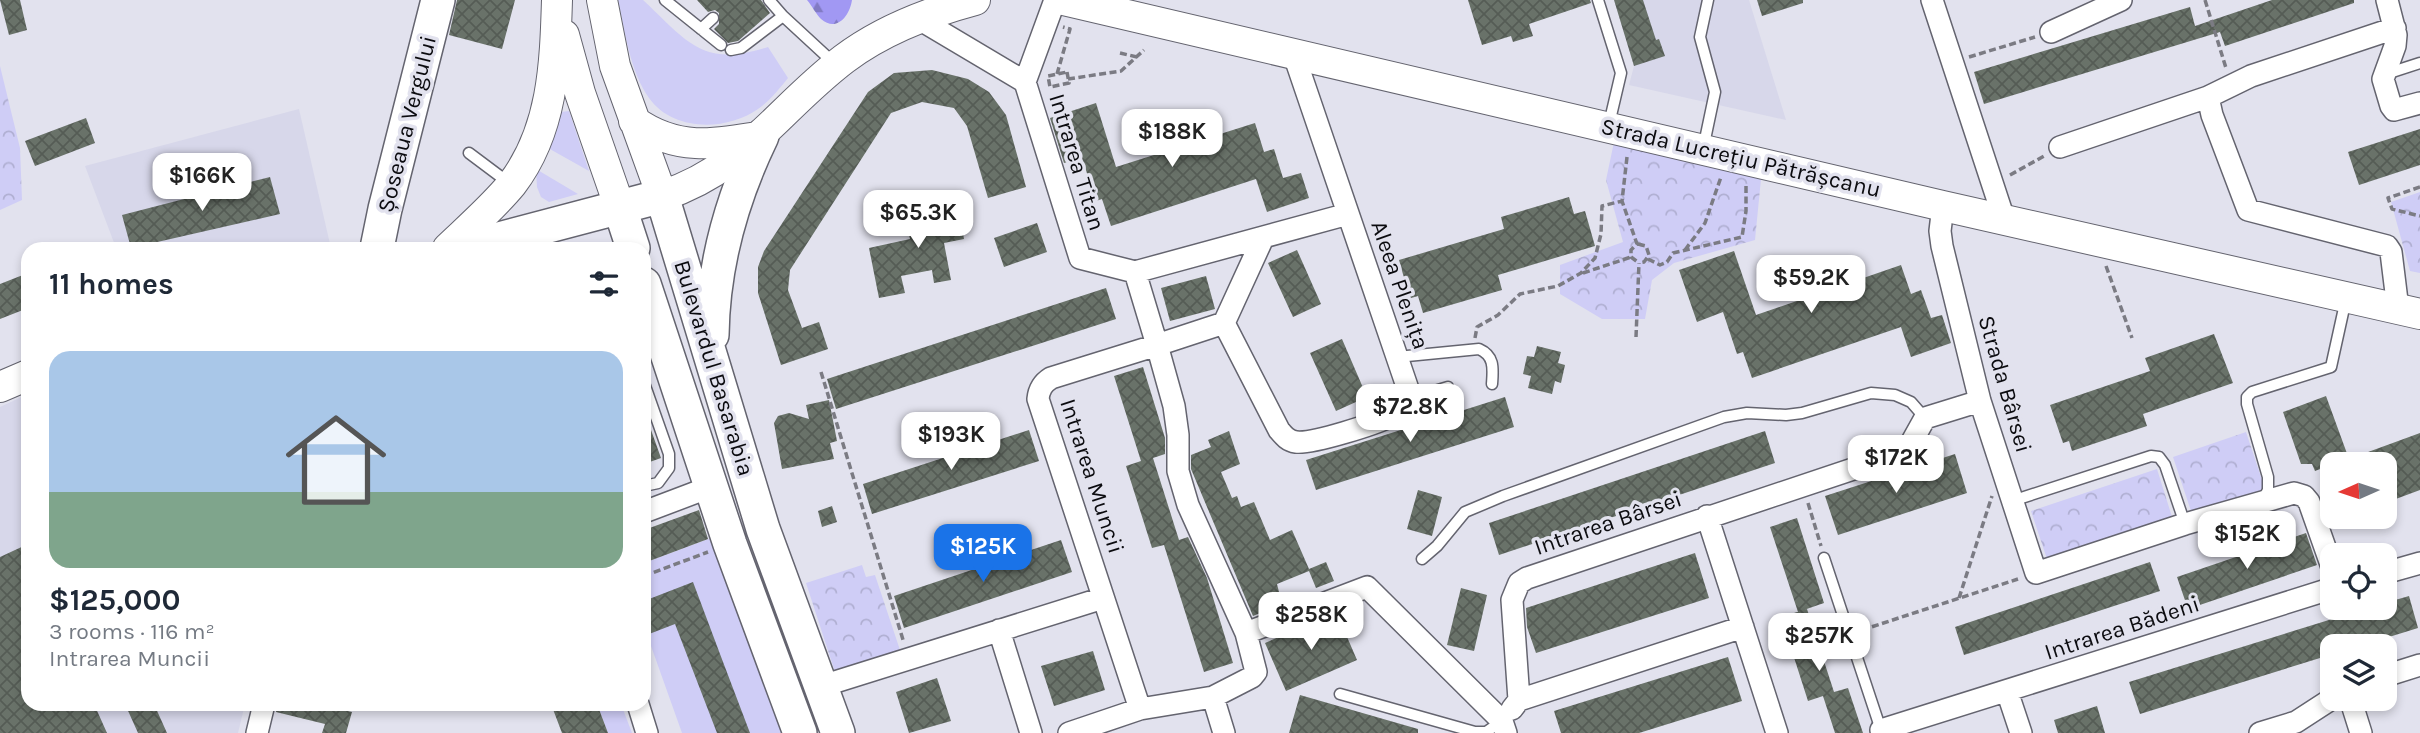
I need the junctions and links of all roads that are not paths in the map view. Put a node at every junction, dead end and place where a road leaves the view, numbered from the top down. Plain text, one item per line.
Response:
1 (438, 0) edge
2 (557, 0) edge
3 (603, 0) edge
4 (665, 0) edge
5 (769, 0) edge
6 (975, 0) edge
7 (1598, 0) edge
8 (1708, 0) edge
9 (1933, 0) edge
10 (2120, 0) edge
11 (2387, 0) edge
12 (1068, 1) edge
13 (783, 16) junction
14 (713, 18) dead end
15 (919, 19) junction
16 (2395, 28) junction
17 (701, 29) junction
18 (2051, 32) road end
19 (1294, 55) junction
20 (2420, 63) edge
21 (836, 66) junction
22 (2384, 75) junction
23 (1025, 82) junction
24 (2208, 97) junction
25 (2420, 103) edge
26 (634, 121) junction
27 (1609, 127) junction
28 (762, 136) junction
29 (2060, 147) road end
30 (1703, 149) junction
31 (469, 153) dead end
32 (511, 185) junction
33 (662, 196) junction
34 (1943, 206) junction
35 (620, 208) junction
36 (1348, 214) junction
37 (2004, 219) junction
38 (1264, 238) junction
39 (378, 242) edge
40 (454, 242) edge
41 (488, 242) edge
42 (631, 242) edge
43 (1135, 272) junction
44 (2347, 297) junction
45 (2409, 311) edge
46 (1224, 323) junction
47 (651, 330) edge
48 (1157, 345) junction
49 (651, 356) edge
50 (1397, 357) junction
51 (713, 366) junction
52 (21, 378) edge
53 (659, 382) edge
54 (1492, 384) dead end
55 (0, 387) edge
56 (1448, 387) dead end
57 (1411, 398) junction
58 (1980, 401) junction
59 (1924, 418) junction
60 (651, 484) edge
61 (710, 487) junction
62 (2263, 500) junction
63 (2012, 501) junction
64 (651, 509) edge
65 (1707, 516) junction
66 (2185, 524) junction
67 (2323, 543) edge
68 (1824, 558) road end
69 (1422, 559) dead end
70 (2420, 563) edge
71 (2397, 570) edge
72 (2320, 592) edge
73 (1103, 598) junction
74 (1743, 627) junction
75 (999, 630) junction
76 (1246, 633) junction
77 (2420, 664) edge
78 (2397, 672) edge
79 (819, 687) junction
80 (2007, 691) junction
81 (1340, 694) dead end
82 (1213, 697) junction
83 (1519, 700) junction
84 (2320, 706) edge
85 (1140, 709) junction
86 (262, 711) edge
87 (640, 711) edge
88 (2354, 711) edge
89 (1504, 727) edge
90 (1773, 732) edge
91 (1882, 732) edge
92 (257, 733) edge
93 (647, 733) edge
94 (800, 733) edge
95 (838, 733) edge
96 (1031, 733) edge
97 (1069, 733) edge
98 (1224, 733) edge
99 (2021, 733) edge
100 (2260, 733) edge
101 (2361, 733) edge

1 - 39 main road, Șoseaua Vergului
2 - 32 main road
2 - 35 main road
3 - 26 main road, Bulevardul Basarabia
4 - 17 lane
5 - 13 lane
6 - 15 main road
7 - 27 lane
8 - 30 lane
9 - 37 street
10 - 18 street
11 - 16 street
12 - 19 main road, Strada Lucrețiu Pătrășcanu
12 - 23 street, Intrarea Titan
13 - 17 lane
13 - 21 lane
14 - 17 lane
15 - 21 main road
15 - 23 street, Intrarea Titan
16 - 22 street
16 - 24 street
19 - 27 main road, Strada Lucrețiu Pătrășcanu
19 - 36 street, Aleea Plenița
20 - 22 lane
21 - 28 main road
22 - 25 street
23 - 43 street, Intrarea Titan
24 - 29 street
24 - 45 street
26 - 28 main road
26 - 33 main road, Bulevardul Basarabia
27 - 30 main road, Strada Lucrețiu Pătrășcanu
28 - 33 main road
28 - 51 main road
30 - 34 main road, Strada Lucrețiu Pătrășcanu
31 - 32 lane
32 - 40 main road
33 - 35 main road
33 - 51 main road, Bulevardul Basarabia
34 - 37 main road, Strada Lucrețiu Pătrășcanu
34 - 58 street, Strada Bârsei
35 - 41 main road
35 - 42 main road
36 - 38 street
36 - 50 street, Aleea Plenița
37 - 44 main road, Strada Lucrețiu Pătrășcanu
38 - 43 street
38 - 46 street
43 - 48 street
44 - 45 main road, Strada Lucrețiu Pătrășcanu
44 - 62 lane
46 - 48 street
46 - 57 street
47 - 53 main road, Bulevardul Basarabia
48 - 73 street, Intrarea Muncii
48 - 76 street
49 - 53 main road
50 - 54 lane
50 - 57 street, Aleea Plenița
51 - 79 main road, Bulevardul Basarabia
52 - 55 main road
53 - 60 lane
53 - 61 main road, Bulevardul Basarabia
56 - 57 lane
58 - 59 street
58 - 63 street, Strada Bârsei
59 - 65 street, Intrarea Bârsei
59 - 69 lane
61 - 64 street
61 - 94 main road, Bulevardul Basarabia
62 - 66 street
62 - 67 street
63 - 66 lane
63 - 66 street, Strada Bârsei
65 - 74 street, Intrarea Bârsei
65 - 83 street, Intrarea Bârsei
68 - 91 lane
70 - 71 street
72 - 80 street, Intrarea Bădeni
73 - 75 street
73 - 85 street, Intrarea Muncii
74 - 83 street
74 - 90 street, Intrarea Bârsei
75 - 79 street
75 - 96 street
76 - 82 street
76 - 89 street
77 - 78 street
79 - 95 main road, Bulevardul Basarabia
80 - 91 street, Intrarea Bădeni
80 - 99 street
81 - 89 lane
82 - 85 street
82 - 98 street
83 - 89 street
84 - 100 street
85 - 97 street
86 - 92 street
87 - 93 street
88 - 101 street

